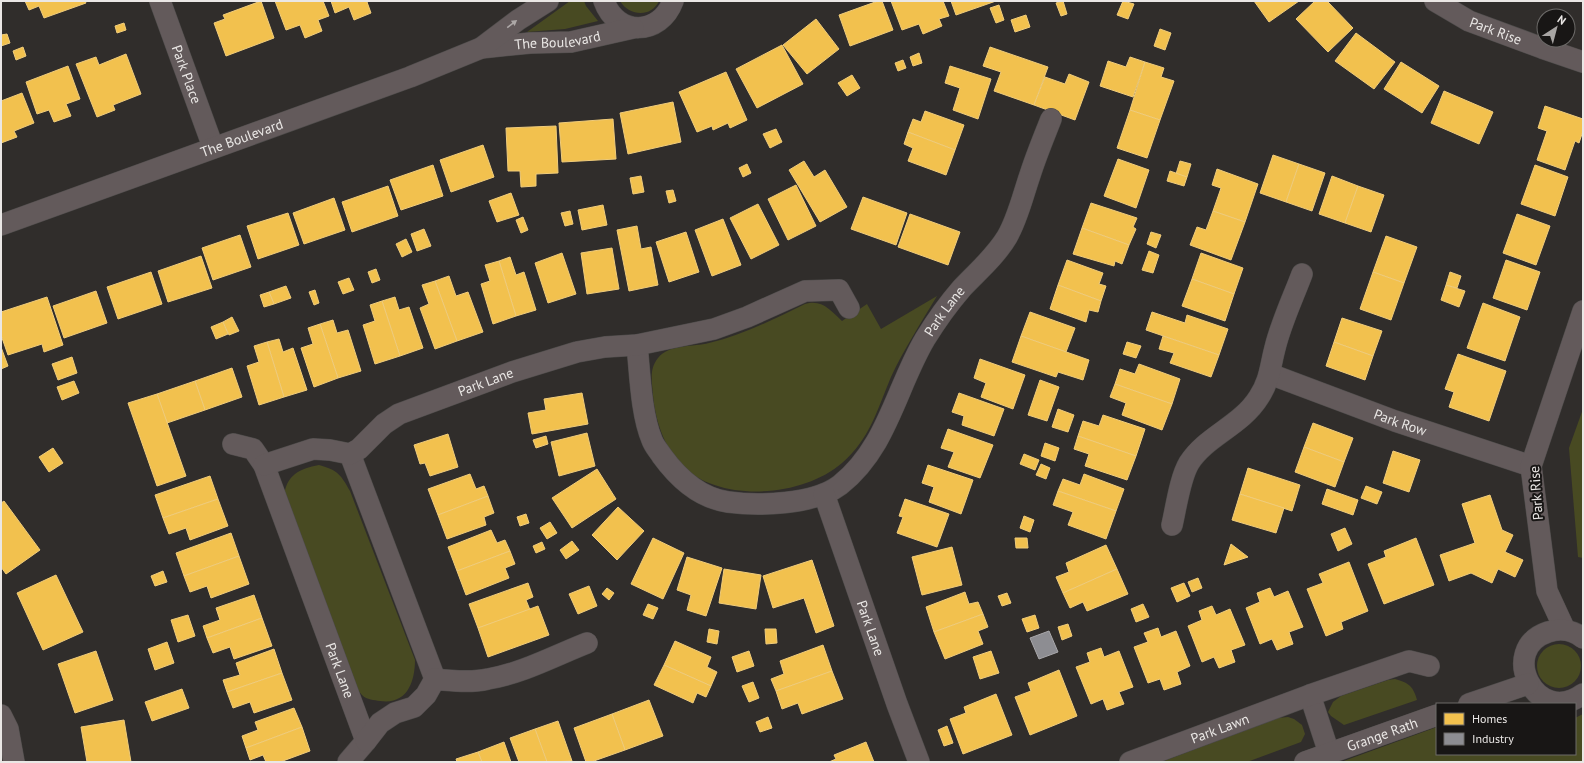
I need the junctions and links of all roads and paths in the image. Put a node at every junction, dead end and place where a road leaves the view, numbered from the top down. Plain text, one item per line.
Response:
1 (160, 1) edge
2 (548, 1) edge
3 (604, 1) edge
4 (691, 1) edge
5 (1435, 1) edge
6 (672, 5) edge
7 (633, 28) junction
8 (481, 48) junction
9 (1583, 62) edge
10 (1051, 119) dead end
11 (214, 148) junction
12 (1, 225) edge
13 (1302, 274) dead end
14 (849, 308) dead end
15 (1583, 311) edge
16 (636, 345) junction
17 (1270, 374) junction
18 (233, 444) dead end
19 (350, 454) junction
20 (264, 465) junction
21 (1531, 466) junction
22 (824, 494) junction
23 (1172, 525) dead end
24 (1574, 634) edge
25 (587, 643) dead end
26 (1429, 666) dead end
27 (435, 679) junction
28 (1528, 684) junction
29 (1583, 694) edge
30 (1310, 695) junction
31 (1472, 703) edge
32 (1, 715) edge
33 (1436, 715) edge
34 (366, 741) junction
35 (1329, 753) junction
36 (14, 762) edge
37 (348, 762) edge
38 (919, 762) edge
39 (1130, 762) edge
40 (1305, 762) edge

1 - 11 street, Park Place
8 -> 2 street, The Boulevard
3 - 7 street
4 - 6 street
5 - 9 street, Park Rise
6 - 7 street, The Boulevard
7 - 8 street, The Boulevard
8 - 11 street, The Boulevard
10 - 22 street, Park Lane
11 - 12 street, The Boulevard
13 - 17 street
14 - 16 street, Park Lane
15 - 21 street, Park Rise
16 - 19 street, Park Lane
16 - 22 street, Park Lane
17 - 21 street, Park Row
17 - 23 street
18 - 20 street, Park Lane
19 - 20 street
19 - 27 street
20 - 34 street, Park Lane
21 - 24 street, Park Rise
22 - 38 street, Park Lane
24 - 28 street
25 - 27 street
26 - 30 street, Park Lawn
27 - 34 street
28 - 29 street
28 - 31 street
30 - 35 street
30 - 39 street, Park Lawn
32 - 36 street
33 - 35 street, Grange Rath
34 - 37 street
35 - 40 street, Grange Rath

